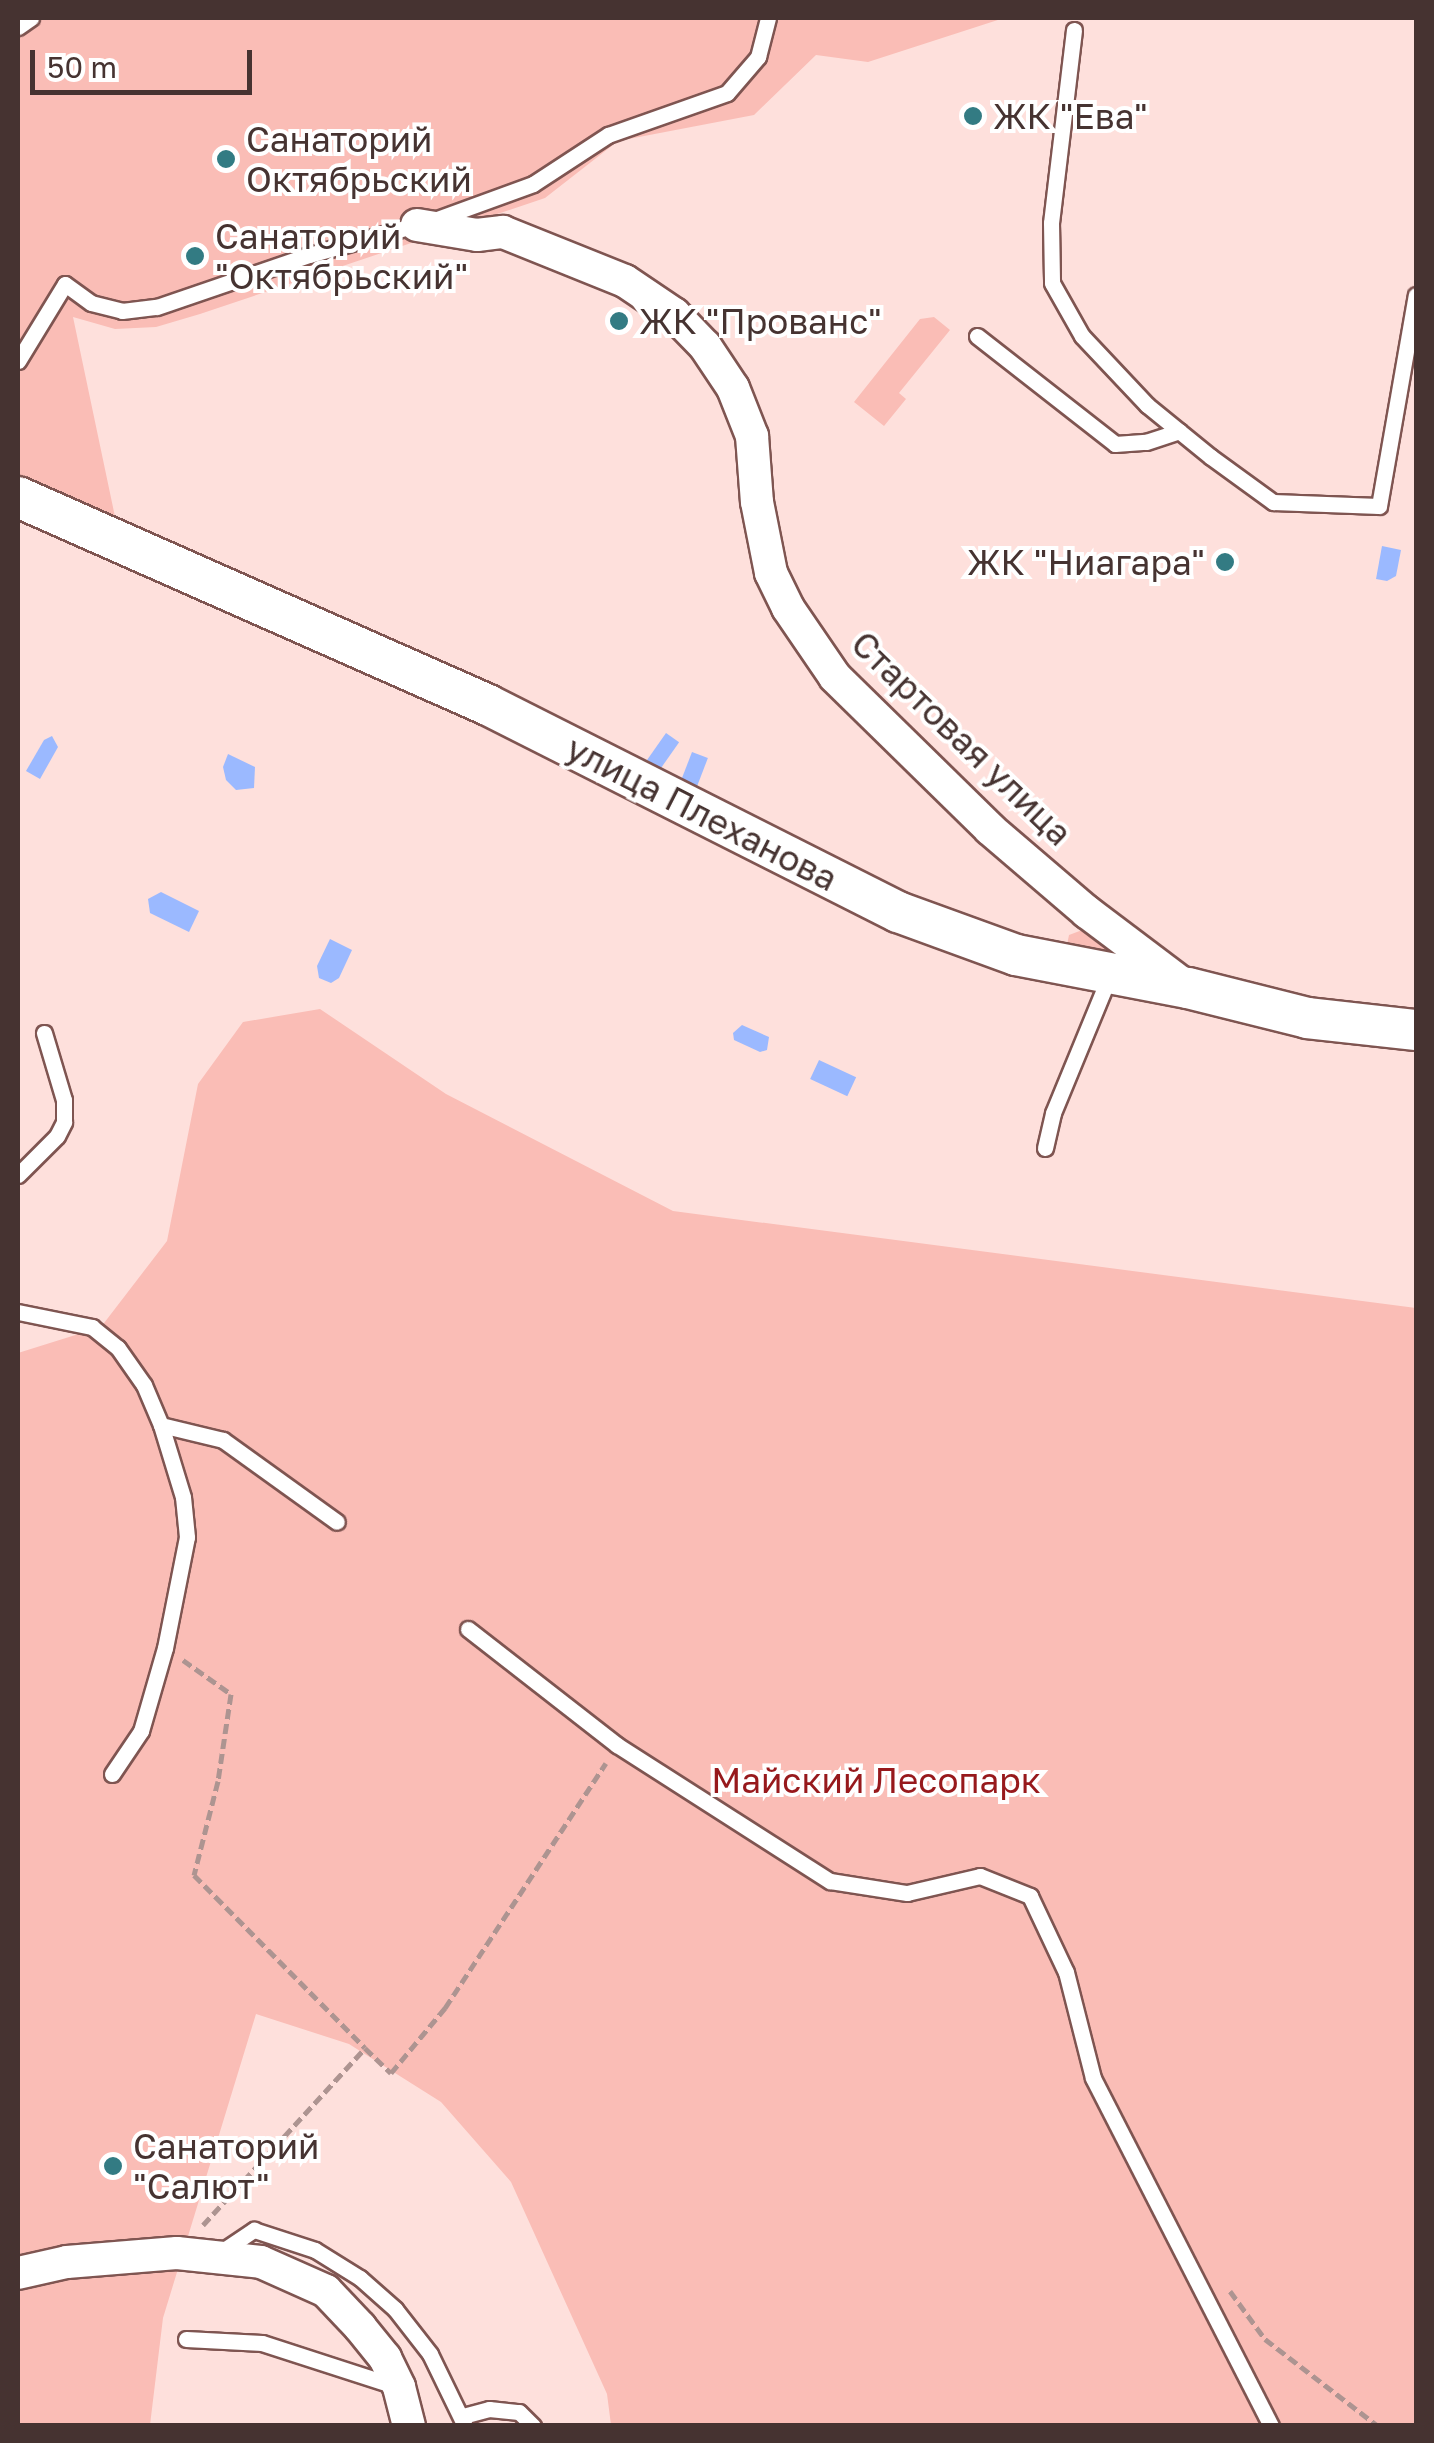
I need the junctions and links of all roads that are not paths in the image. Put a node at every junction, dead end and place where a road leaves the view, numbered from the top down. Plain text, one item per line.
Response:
1 (31, 18) edge
2 (768, 18) edge
3 (18, 26) edge
4 (1074, 30) dead end
5 (418, 225) junction
6 (1416, 295) edge
7 (977, 336) dead end
8 (18, 361) edge
9 (1179, 431) junction
10 (18, 497) edge
11 (1111, 973) junction
12 (1188, 988) junction
13 (1416, 1030) edge
14 (44, 1033) dead end
15 (1045, 1148) dead end
16 (18, 1175) edge
17 (18, 1312) edge
18 (160, 1425) junction
19 (336, 1522) dead end
20 (468, 1628) dead end
21 (112, 1774) dead end
22 (213, 2257) junction
23 (18, 2274) edge
24 (186, 2339) dead end
25 (399, 2387) junction
26 (464, 2421) edge
27 (409, 2426) edge
28 (533, 2426) edge
29 (1271, 2426) edge

1 - 3 lane
2 - 5 lane
4 - 9 lane
5 - 8 lane
5 - 12 street, Стартовая улица
6 - 9 lane
7 - 9 lane
10 - 11 street, улица Плеханова
11 - 12 street, улица Плеханова
11 - 15 lane
12 - 13 street, улица Плеханова
14 - 16 lane
17 - 18 lane
18 - 19 lane
18 - 21 lane
20 - 29 lane
22 - 23 street
22 - 25 street
22 - 26 lane
24 - 25 lane
25 - 27 street
26 - 28 lane

